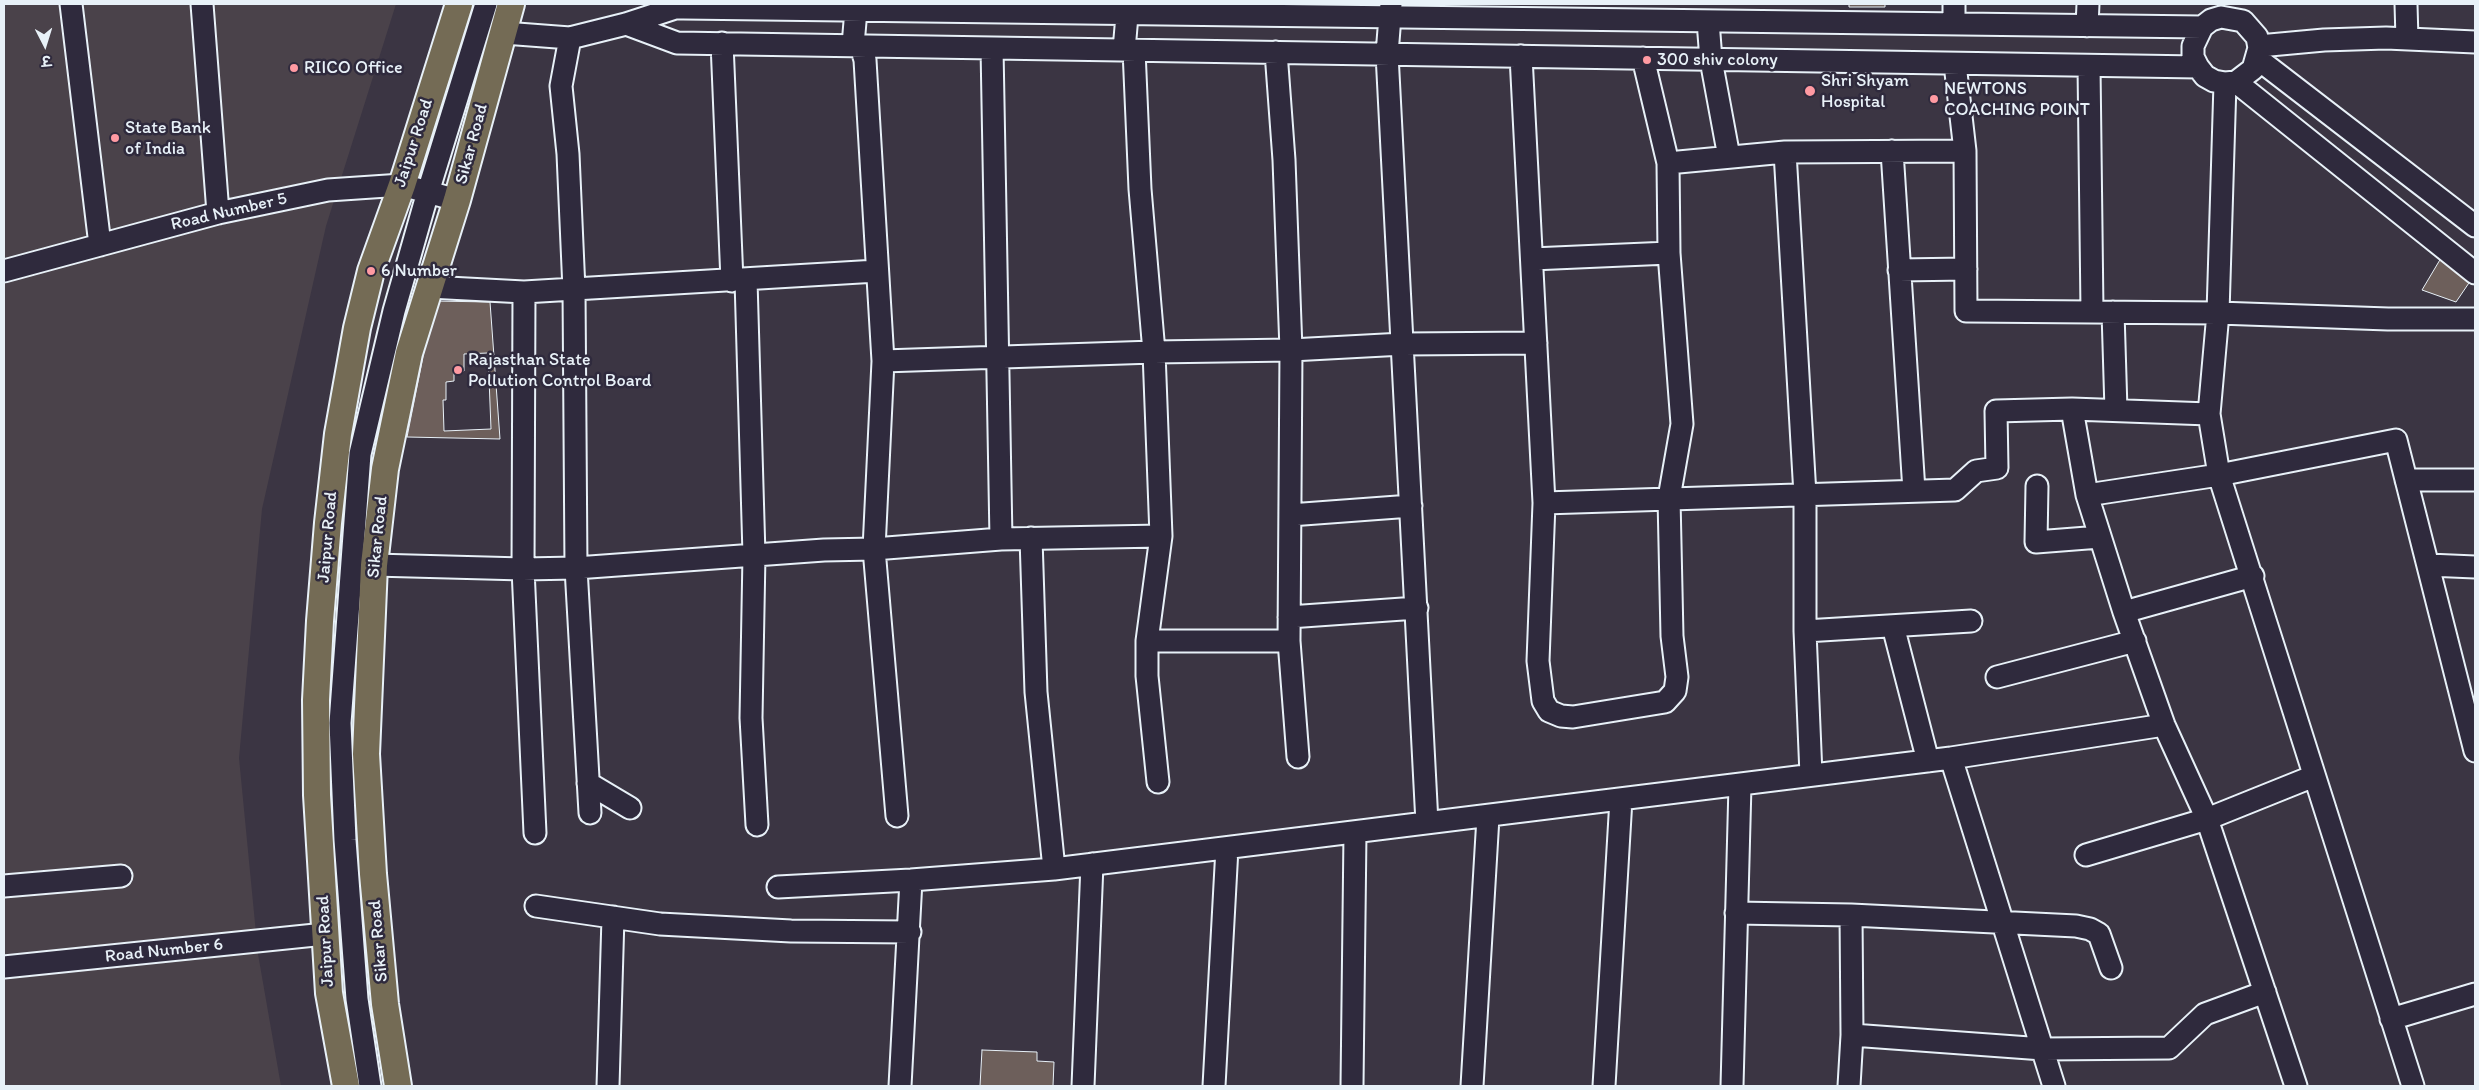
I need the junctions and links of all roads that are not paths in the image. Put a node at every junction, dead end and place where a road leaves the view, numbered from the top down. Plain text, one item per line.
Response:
1 (71, 4) edge
2 (202, 4) edge
3 (459, 4) edge
4 (486, 4) edge
5 (511, 4) edge
6 (2088, 4) edge
7 (2406, 4) edge
8 (684, 6) edge
9 (827, 7) edge
10 (956, 8) edge
11 (1127, 9) edge
12 (856, 10) junction
13 (1256, 10) edge
14 (1390, 10) edge
15 (1516, 11) edge
16 (2232, 11) edge
17 (1670, 12) edge
18 (1826, 13) edge
19 (1954, 14) edge
20 (1708, 21) junction
21 (626, 24) junction
22 (2087, 26) junction
23 (2202, 27) junction
24 (504, 33) junction
25 (570, 38) junction
26 (2407, 39) junction
27 (2475, 42) edge
28 (722, 43) junction
29 (857, 45) junction
30 (992, 48) junction
31 (1129, 50) junction
32 (1276, 52) junction
33 (2258, 53) junction
34 (1387, 54) junction
35 (1521, 56) junction
36 (1643, 58) junction
37 (1711, 60) junction
38 (1955, 64) junction
39 (2089, 66) junction
40 (2198, 67) junction
41 (2231, 82) junction
42 (1965, 150) junction
43 (1892, 151) junction
44 (1785, 152) junction
45 (1729, 157) junction
46 (1668, 163) junction
47 (402, 185) junction
48 (428, 192) junction
49 (457, 200) junction
50 (218, 214) junction
51 (2475, 226) edge
52 (100, 245) junction
53 (1669, 253) junction
54 (1532, 259) junction
55 (1899, 270) junction
56 (1966, 270) junction
57 (4, 271) edge
58 (878, 271) junction
59 (2475, 273) edge
60 (739, 280) junction
61 (428, 287) junction
62 (574, 290) junction
63 (524, 292) junction
64 (2103, 312) junction
65 (2218, 313) junction
66 (2475, 319) edge
67 (1536, 343) junction
68 (1403, 344) junction
69 (1291, 350) junction
70 (1154, 352) junction
71 (998, 357) junction
72 (883, 361) junction
73 (2072, 409) junction
74 (2116, 410) junction
75 (2209, 414) junction
76 (2219, 475) junction
77 (2406, 480) junction
78 (2475, 480) edge
79 (2037, 486) dead end
80 (1914, 491) junction
81 (1805, 495) junction
82 (2087, 495) junction
83 (1669, 498) junction
84 (1544, 503) junction
85 (1411, 506) junction
86 (1290, 515) junction
87 (1161, 536) junction
88 (2100, 537) junction
89 (1031, 538) junction
90 (1001, 539) junction
91 (874, 549) junction
92 (754, 555) junction
93 (2428, 565) junction
94 (374, 566) junction
95 (2475, 567) edge
96 (576, 568) junction
97 (523, 569) junction
98 (2253, 576) junction
99 (1417, 608) junction
100 (2124, 612) junction
101 (1289, 617) junction
102 (1971, 621) dead end
103 (1893, 626) junction
104 (1805, 631) junction
105 (1147, 641) junction
106 (1289, 641) junction
107 (2135, 641) junction
108 (1997, 678) dead end
109 (2164, 725) junction
110 (2475, 751) edge
111 (1298, 757) dead end
112 (1951, 758) junction
113 (1928, 761) junction
114 (1811, 775) junction
115 (2314, 776) junction
116 (1158, 782) dead end
117 (588, 783) junction
118 (1740, 785) junction
119 (1620, 799) junction
120 (630, 808) dead end
121 (590, 813) dead end
122 (897, 816) dead end
123 (1488, 817) junction
124 (2207, 819) junction
125 (1427, 823) junction
126 (757, 825) dead end
127 (535, 833) dead end
128 (1355, 833) junction
129 (1227, 848) junction
130 (2086, 855) dead end
131 (1092, 864) junction
132 (1054, 869) junction
133 (120, 876) dead end
134 (911, 880) junction
135 (4, 886) edge
136 (778, 887) dead end
137 (536, 906) dead end
138 (1736, 913) junction
139 (1851, 915) junction
140 (614, 917) junction
141 (2002, 922) junction
142 (910, 932) junction
143 (325, 934) junction
144 (4, 967) edge
145 (2111, 968) dead end
146 (2265, 992) junction
147 (2475, 994) edge
148 (2390, 1019) junction
149 (1852, 1035) junction
150 (2042, 1049) junction
151 (346, 1086) edge
152 (370, 1086) edge
153 (398, 1086) edge
154 (608, 1086) edge
155 (900, 1086) edge
156 (1083, 1086) edge
157 (1214, 1086) edge
158 (1352, 1086) edge
159 (1472, 1086) edge
160 (1604, 1086) edge
161 (1732, 1086) edge
162 (1849, 1086) edge
163 (2054, 1086) edge
164 (2296, 1086) edge
165 (2413, 1086) edge

1 - 52 street
2 - 50 street
3 - 47 main road, Jaipur Road
4 - 48 street
5 - 24 main road, Sikar Road
6 - 22 street
7 - 26 street
8 - 9 street
8 - 21 street
9 - 12 street
10 - 11 street
10 - 12 street
11 - 13 street
11 - 31 street
12 - 29 street
13 - 14 street
14 - 15 street
14 - 34 street
15 - 17 street
16 - 23 street
16 - 33 street
17 - 20 street
18 - 19 street
18 - 20 street
19 - 22 street
20 - 37 street
21 - 25 street
21 - 28 street
22 - 23 street
23 - 40 street
24 - 25 street
24 - 49 main road, Sikar Road
25 - 62 street
26 - 27 street
26 - 33 street
28 - 29 street
28 - 60 street
29 - 30 street
29 - 58 street
30 - 31 street
30 - 71 street
31 - 32 street
31 - 70 street
32 - 34 street
32 - 69 street
33 - 41 street
33 - 51 street
34 - 35 street
34 - 68 street
35 - 36 street
35 - 54 street
36 - 37 street
36 - 46 street
37 - 38 street
37 - 45 street
38 - 39 street
38 - 42 street
39 - 40 street
39 - 64 street
40 - 41 street
41 - 59 street
41 - 65 street
42 - 43 street
42 - 56 street
43 - 44 street
43 - 55 street
44 - 45 street
44 - 81 street
45 - 46 street
46 - 53 street
47 - 48 street, Road Number 5
47 - 50 street, Road Number 5
47 - 143 main road, Jaipur Road
48 - 49 street, Road Number 5
48 - 152 street
49 - 61 main road, Sikar Road
50 - 52 street, Road Number 5
52 - 57 street, Road Number 5
53 - 54 street
53 - 83 street
54 - 67 street
55 - 56 street
55 - 80 street
56 - 64 street
58 - 60 street
58 - 72 street
60 - 62 street
60 - 92 street
61 - 63 street
61 - 94 main road, Sikar Road
62 - 63 street
62 - 96 street
63 - 97 street
64 - 65 street
64 - 74 street
65 - 66 street
65 - 75 street
67 - 68 street
67 - 84 street
68 - 69 street
68 - 85 street
69 - 70 street
69 - 86 street
70 - 71 street
70 - 87 street
71 - 72 street
71 - 90 street
72 - 91 street
73 - 74 street
73 - 80 street
73 - 82 street
74 - 75 street
75 - 76 street
76 - 77 street
76 - 82 street
76 - 98 street
77 - 78 street
77 - 93 street
79 - 88 street
80 - 81 street
81 - 83 street
81 - 104 street
82 - 88 street
83 - 84 street
83 - 84 street
85 - 86 street
85 - 99 street
86 - 101 street
87 - 89 street
87 - 105 street
88 - 100 street
89 - 90 street
89 - 132 street
90 - 91 street
91 - 92 street
91 - 122 street
92 - 96 street
92 - 126 street
93 - 95 street
93 - 110 street
94 - 97 street
94 - 153 main road, Sikar Road
96 - 97 street
96 - 117 street
97 - 127 street
98 - 100 street
98 - 115 street
99 - 101 street
99 - 125 street
100 - 107 street
101 - 106 street
102 - 103 street
103 - 104 street
103 - 113 street
104 - 114 street
105 - 106 street
105 - 116 street
106 - 111 street
107 - 108 street
107 - 109 street
109 - 112 street
109 - 124 street
112 - 113 street
112 - 141 street
113 - 114 street
114 - 118 street
115 - 124 street
115 - 148 street
117 - 120 street
117 - 121 street
118 - 119 street
118 - 138 street
119 - 123 street
119 - 160 street
123 - 125 street
123 - 159 street
124 - 130 street
124 - 146 street
125 - 128 street
128 - 129 street
128 - 158 street
129 - 131 street
129 - 157 street
131 - 132 street
131 - 156 street
132 - 134 street
133 - 135 street
134 - 136 street
134 - 142 street
137 - 140 street
138 - 139 street
138 - 161 street
139 - 141 street
139 - 149 street
140 - 142 street
140 - 154 street
141 - 145 street
141 - 150 street
142 - 155 street
143 - 144 street, Road Number 6
143 - 151 main road, Jaipur Road
146 - 150 street
146 - 164 street
147 - 148 street
148 - 165 street
149 - 150 street
149 - 162 street
150 - 163 street

